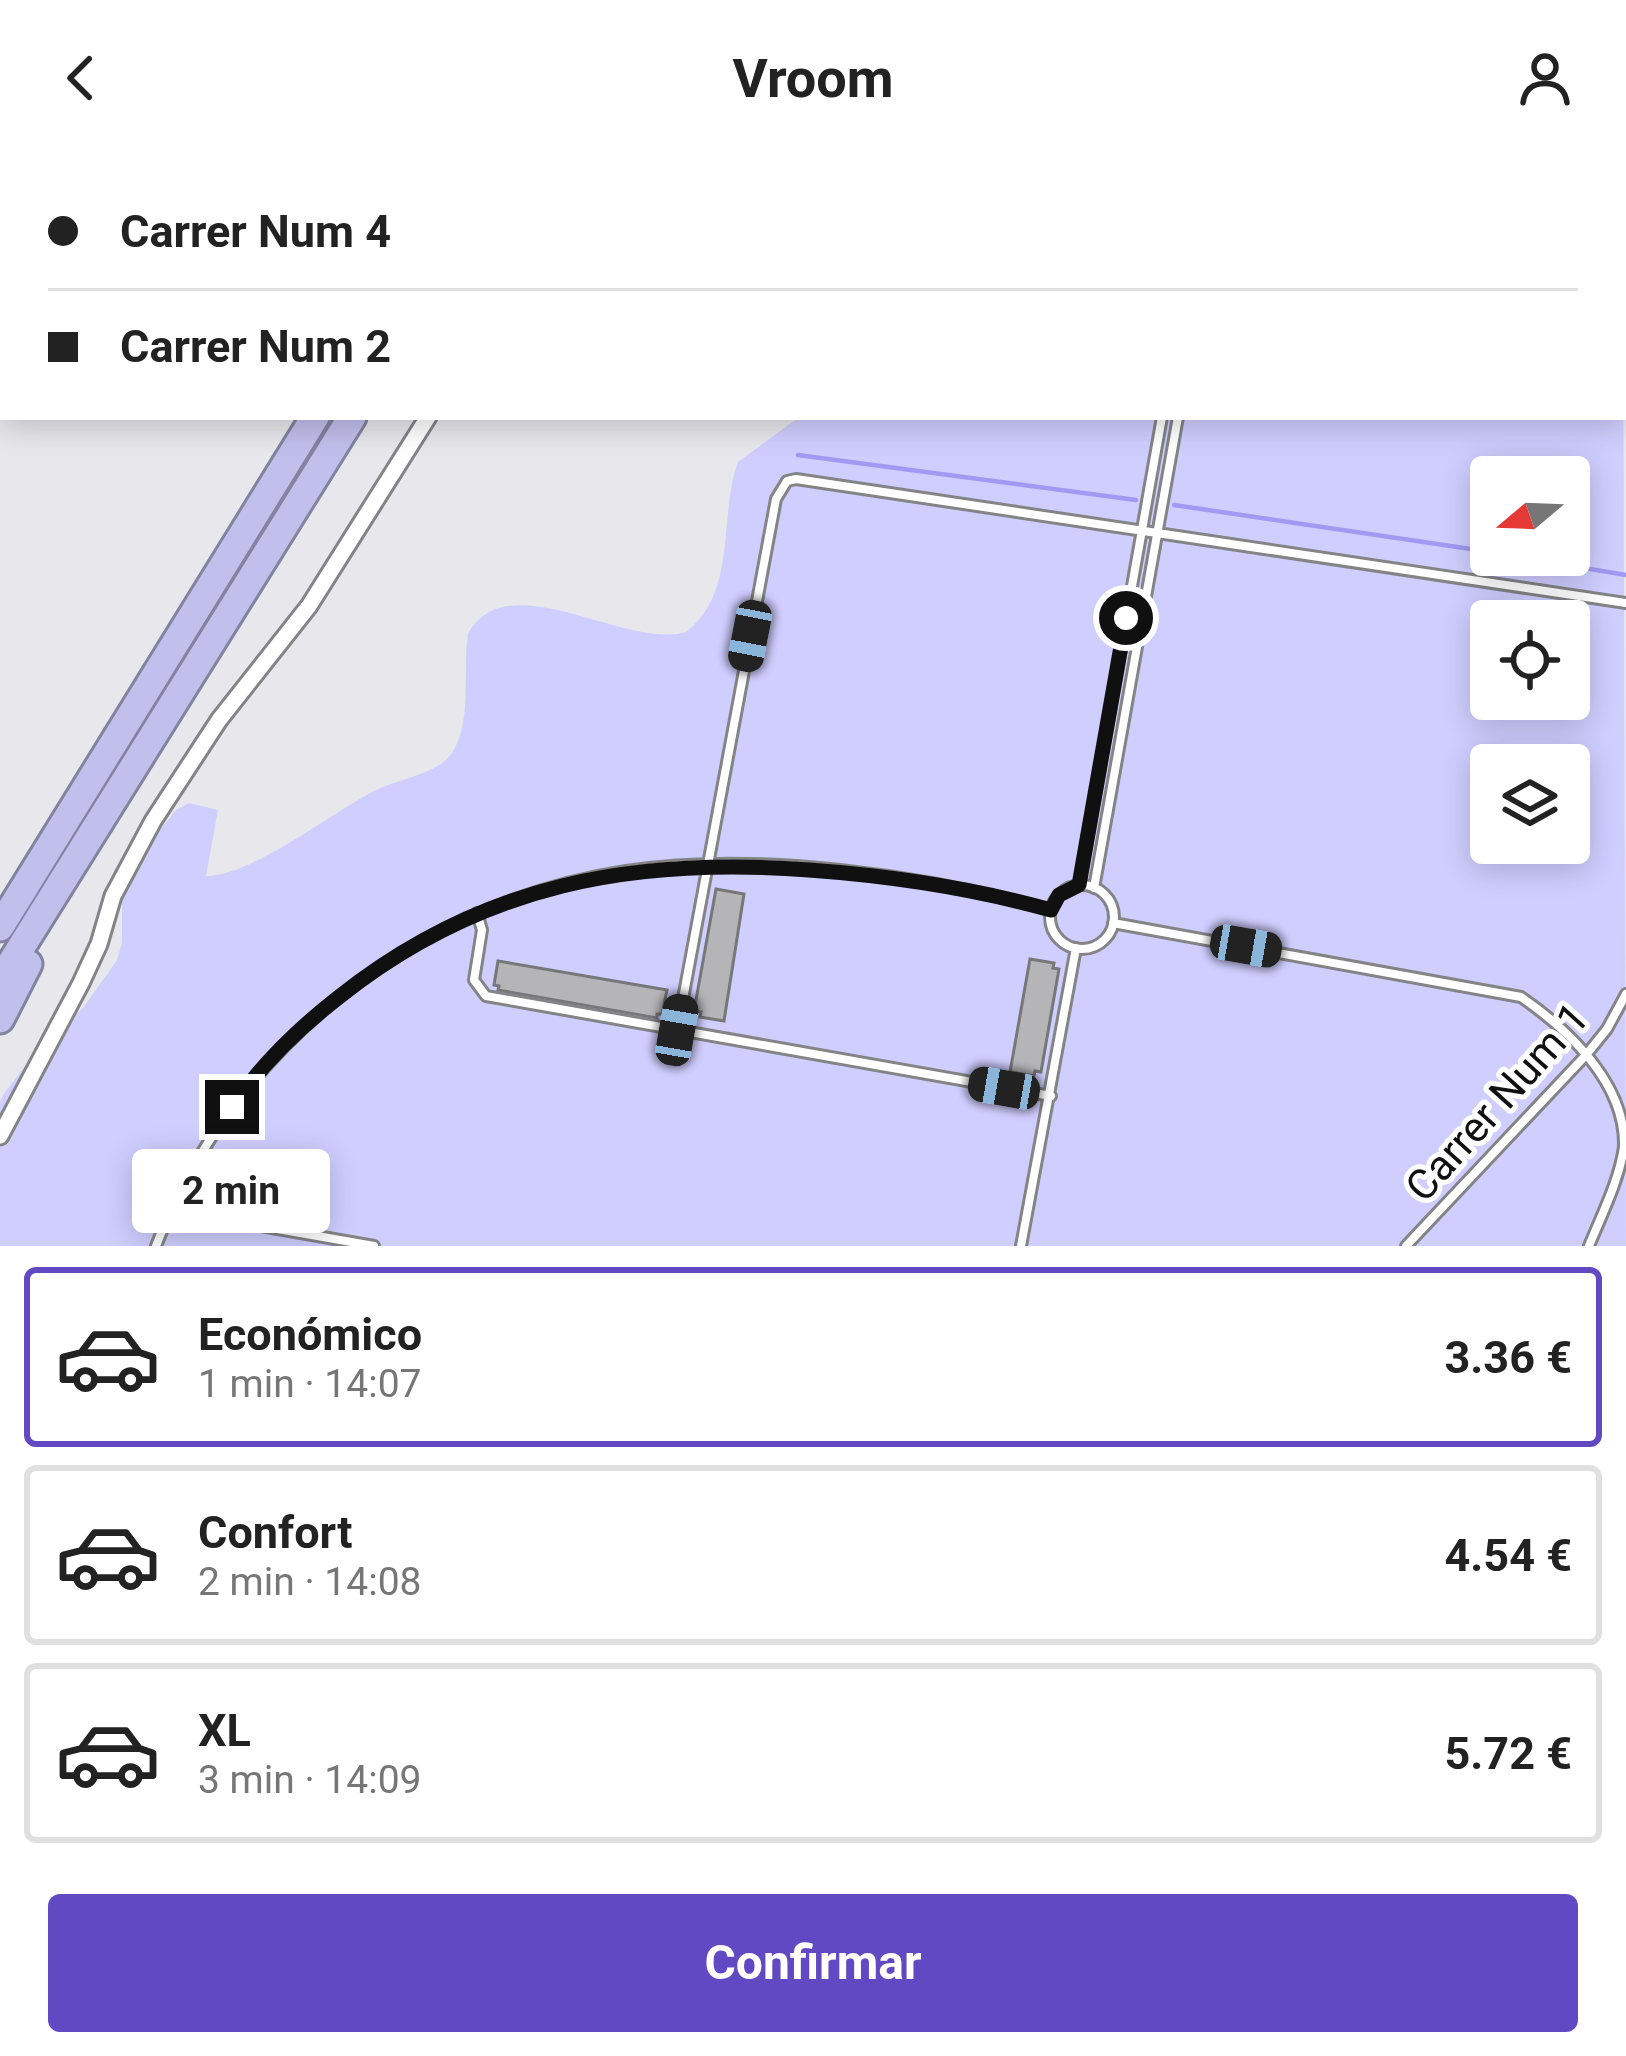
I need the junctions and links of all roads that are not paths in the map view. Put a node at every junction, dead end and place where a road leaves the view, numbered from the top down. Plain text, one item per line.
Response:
1 (313, 420) edge
2 (350, 420) edge
3 (426, 420) edge
4 (1161, 420) edge
5 (1177, 420) edge
6 (1142, 529) junction
7 (1158, 532) junction
8 (1626, 603) edge
9 (104, 814) junction
10 (707, 866) junction
11 (1079, 885) junction
12 (1094, 888) junction
13 (1051, 910) junction
14 (477, 913) junction
15 (5, 918) edge
16 (1113, 922) junction
17 (1076, 948) junction
18 (0, 981) edge
19 (1626, 994) edge
20 (0, 1019) edge
21 (677, 1030) junction
22 (1586, 1055) junction
23 (1051, 1096) junction
24 (0, 1136) edge
25 (170, 1210) junction
26 (156, 1246) edge
27 (374, 1246) edge
28 (1021, 1246) edge
29 (1406, 1246) edge
30 (1589, 1246) edge

1 - 15 highway
2 - 9 highway
3 - 24 street
4 - 6 lane
5 - 7 lane
6 - 7 lane
6 - 10 lane
6 - 11 lane
7 - 8 lane
7 - 12 lane
9 - 18 highway
9 - 20 highway
10 - 13 lane
10 - 14 lane
10 - 21 lane
11 - 12 lane
11 - 13 lane
12 - 16 lane
13 - 17 lane
14 - 21 lane
14 - 25 lane
16 - 17 lane
16 - 22 lane
17 - 23 lane
19 - 22 lane, Carrer Num 1
21 - 23 lane
22 - 29 lane, Carrer Num 1
22 - 30 lane
23 - 28 lane
25 - 26 lane
25 - 27 lane

